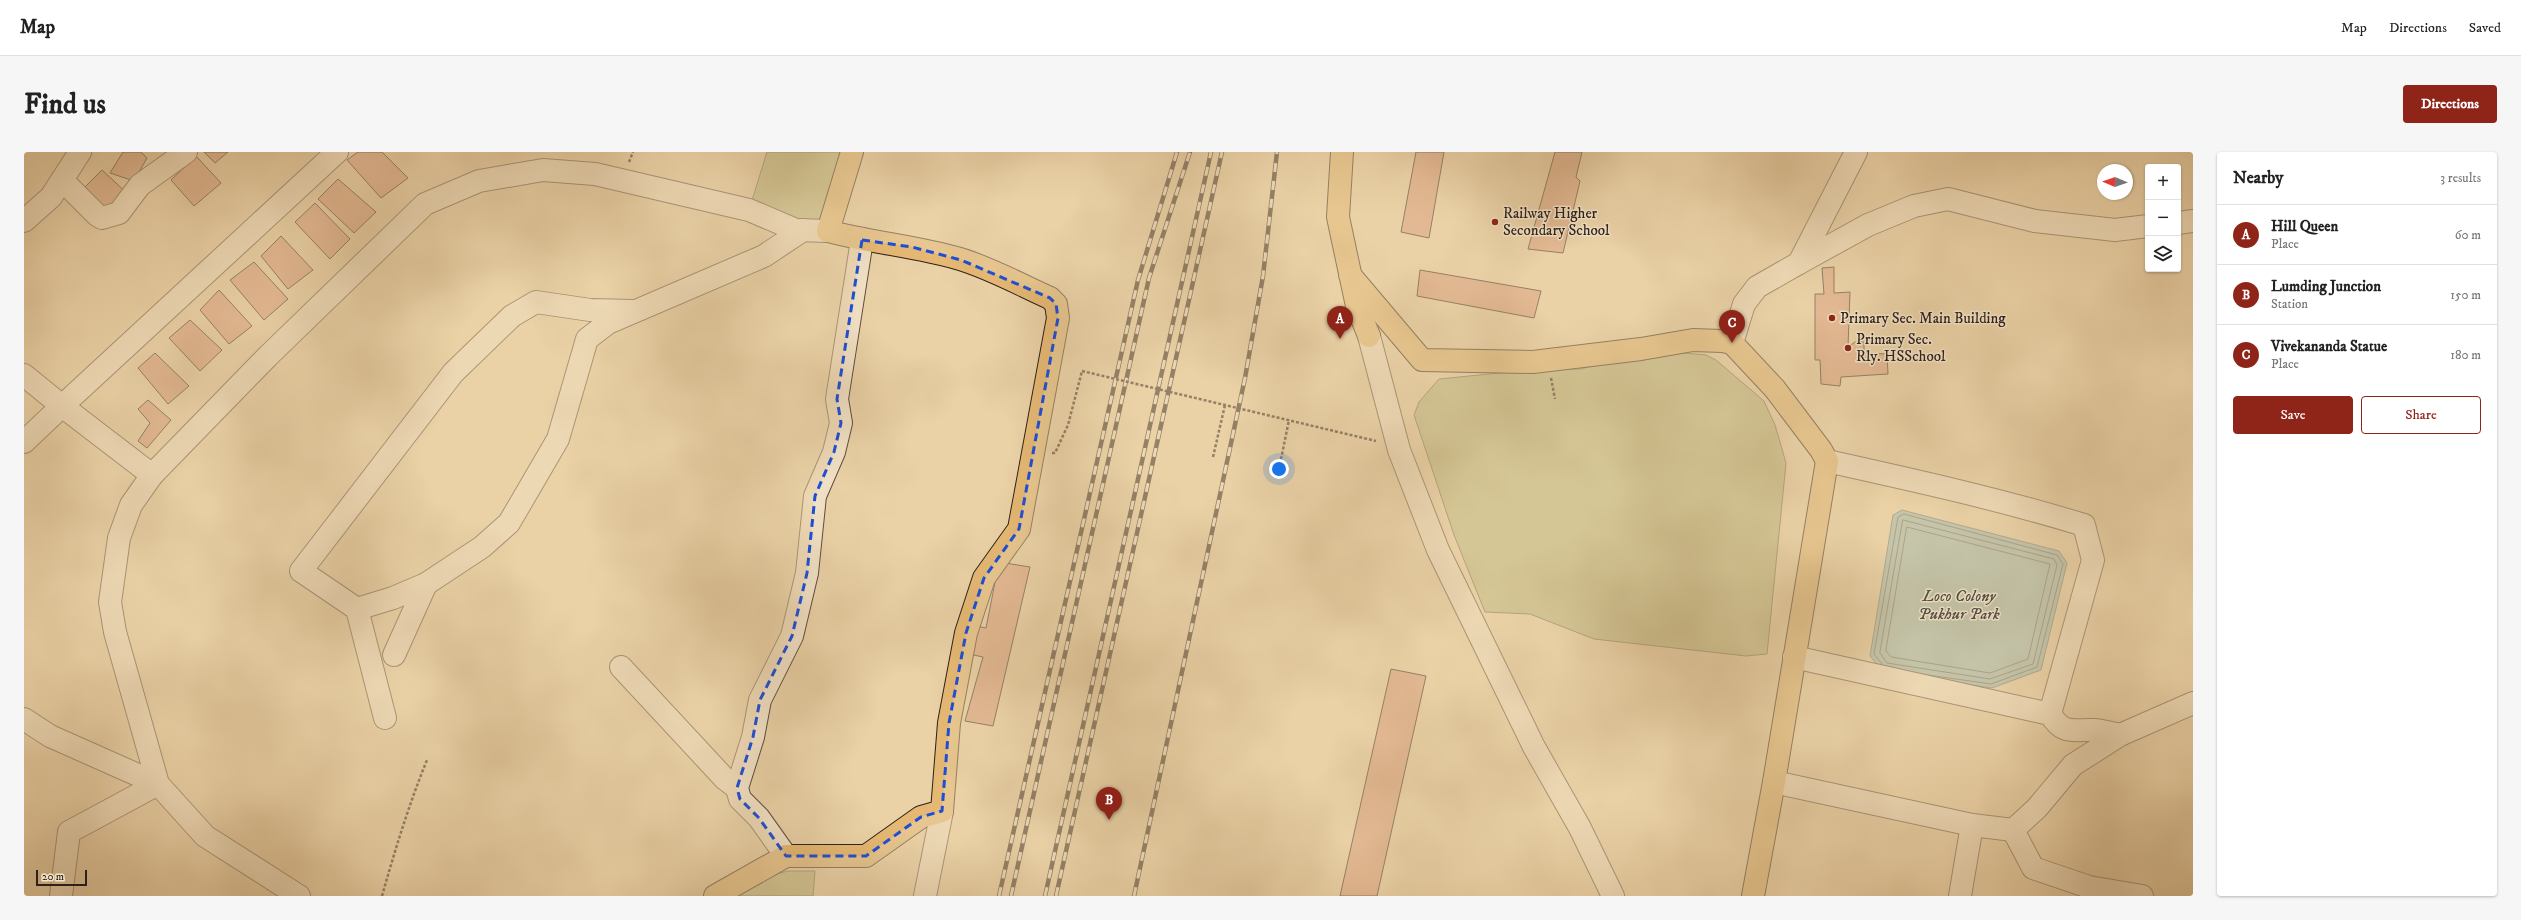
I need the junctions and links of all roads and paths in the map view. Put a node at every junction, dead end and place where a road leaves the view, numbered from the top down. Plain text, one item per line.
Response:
1 (80, 152) edge
2 (186, 152) edge
3 (337, 152) edge
4 (852, 152) edge
5 (1342, 152) edge
6 (1856, 152) edge
7 (62, 180) junction
8 (24, 221) edge
9 (2193, 221) edge
10 (2181, 223) edge
11 (2145, 226) edge
12 (803, 230) junction
13 (828, 230) junction
14 (862, 240) junction
15 (1799, 263) junction
16 (1350, 275) junction
17 (634, 311) junction
18 (1369, 336) joint
19 (1732, 343) junction
20 (24, 375) edge
21 (1225, 405) junction
22 (62, 406) junction
23 (1289, 420) junction
24 (1068, 425) dead end
25 (1376, 441) dead end
26 (24, 442) edge
27 (1213, 457) dead end
28 (1827, 461) junction
29 (1278, 474) dead end
30 (152, 475) junction
31 (426, 584) junction
32 (357, 610) junction
33 (394, 655) dead end
34 (1794, 657) junction
35 (621, 667) dead end
36 (2193, 704) edge
37 (2050, 714) junction
38 (384, 718) dead end
39 (24, 719) edge
40 (2120, 734) junction
41 (427, 760) dead end
42 (1774, 782) junction
43 (158, 784) junction
44 (737, 788) junction
45 (942, 811) junction
46 (1972, 825) junction
47 (2013, 830) junction
48 (786, 856) junction
49 (60, 896) edge
50 (299, 896) edge
51 (382, 896) edge
52 (715, 896) edge
53 (925, 896) edge
54 (1613, 896) edge
55 (1753, 896) edge
56 (1960, 896) edge
57 (2142, 896) edge

1 - 7 street
2 - 7 street
3 - 22 street
4 - 13 main road
5 - 16 main road
6 - 15 street
7 - 8 street
9 - 10 street
11 - 15 street
12 - 13 street
12 - 17 street
12 - 30 street
13 - 14 main road
14 - 44 street
14 - 45 main road
15 - 19 street
16 - 18 main road
16 - 19 main road
17 - 31 street
17 - 32 street
18 - 54 street
19 - 28 main road
20 - 22 street
21 - 23 path, bridge
21 - 24 path, bridge
21 - 27 path
22 - 26 street
22 - 30 street
23 - 25 path, bridge
23 - 29 path
28 - 34 main road
28 - 37 street
30 - 43 street
31 - 32 street
31 - 33 street
32 - 38 street
34 - 37 street
34 - 42 main road
35 - 44 street
36 - 40 street
37 - 40 street
39 - 43 street
40 - 47 street
41 - 51 path
42 - 46 street
42 - 55 main road
43 - 49 street
43 - 50 street
44 - 48 street
45 - 48 main road
45 - 53 street
46 - 47 street
46 - 56 street
47 - 57 street
48 - 52 main road

